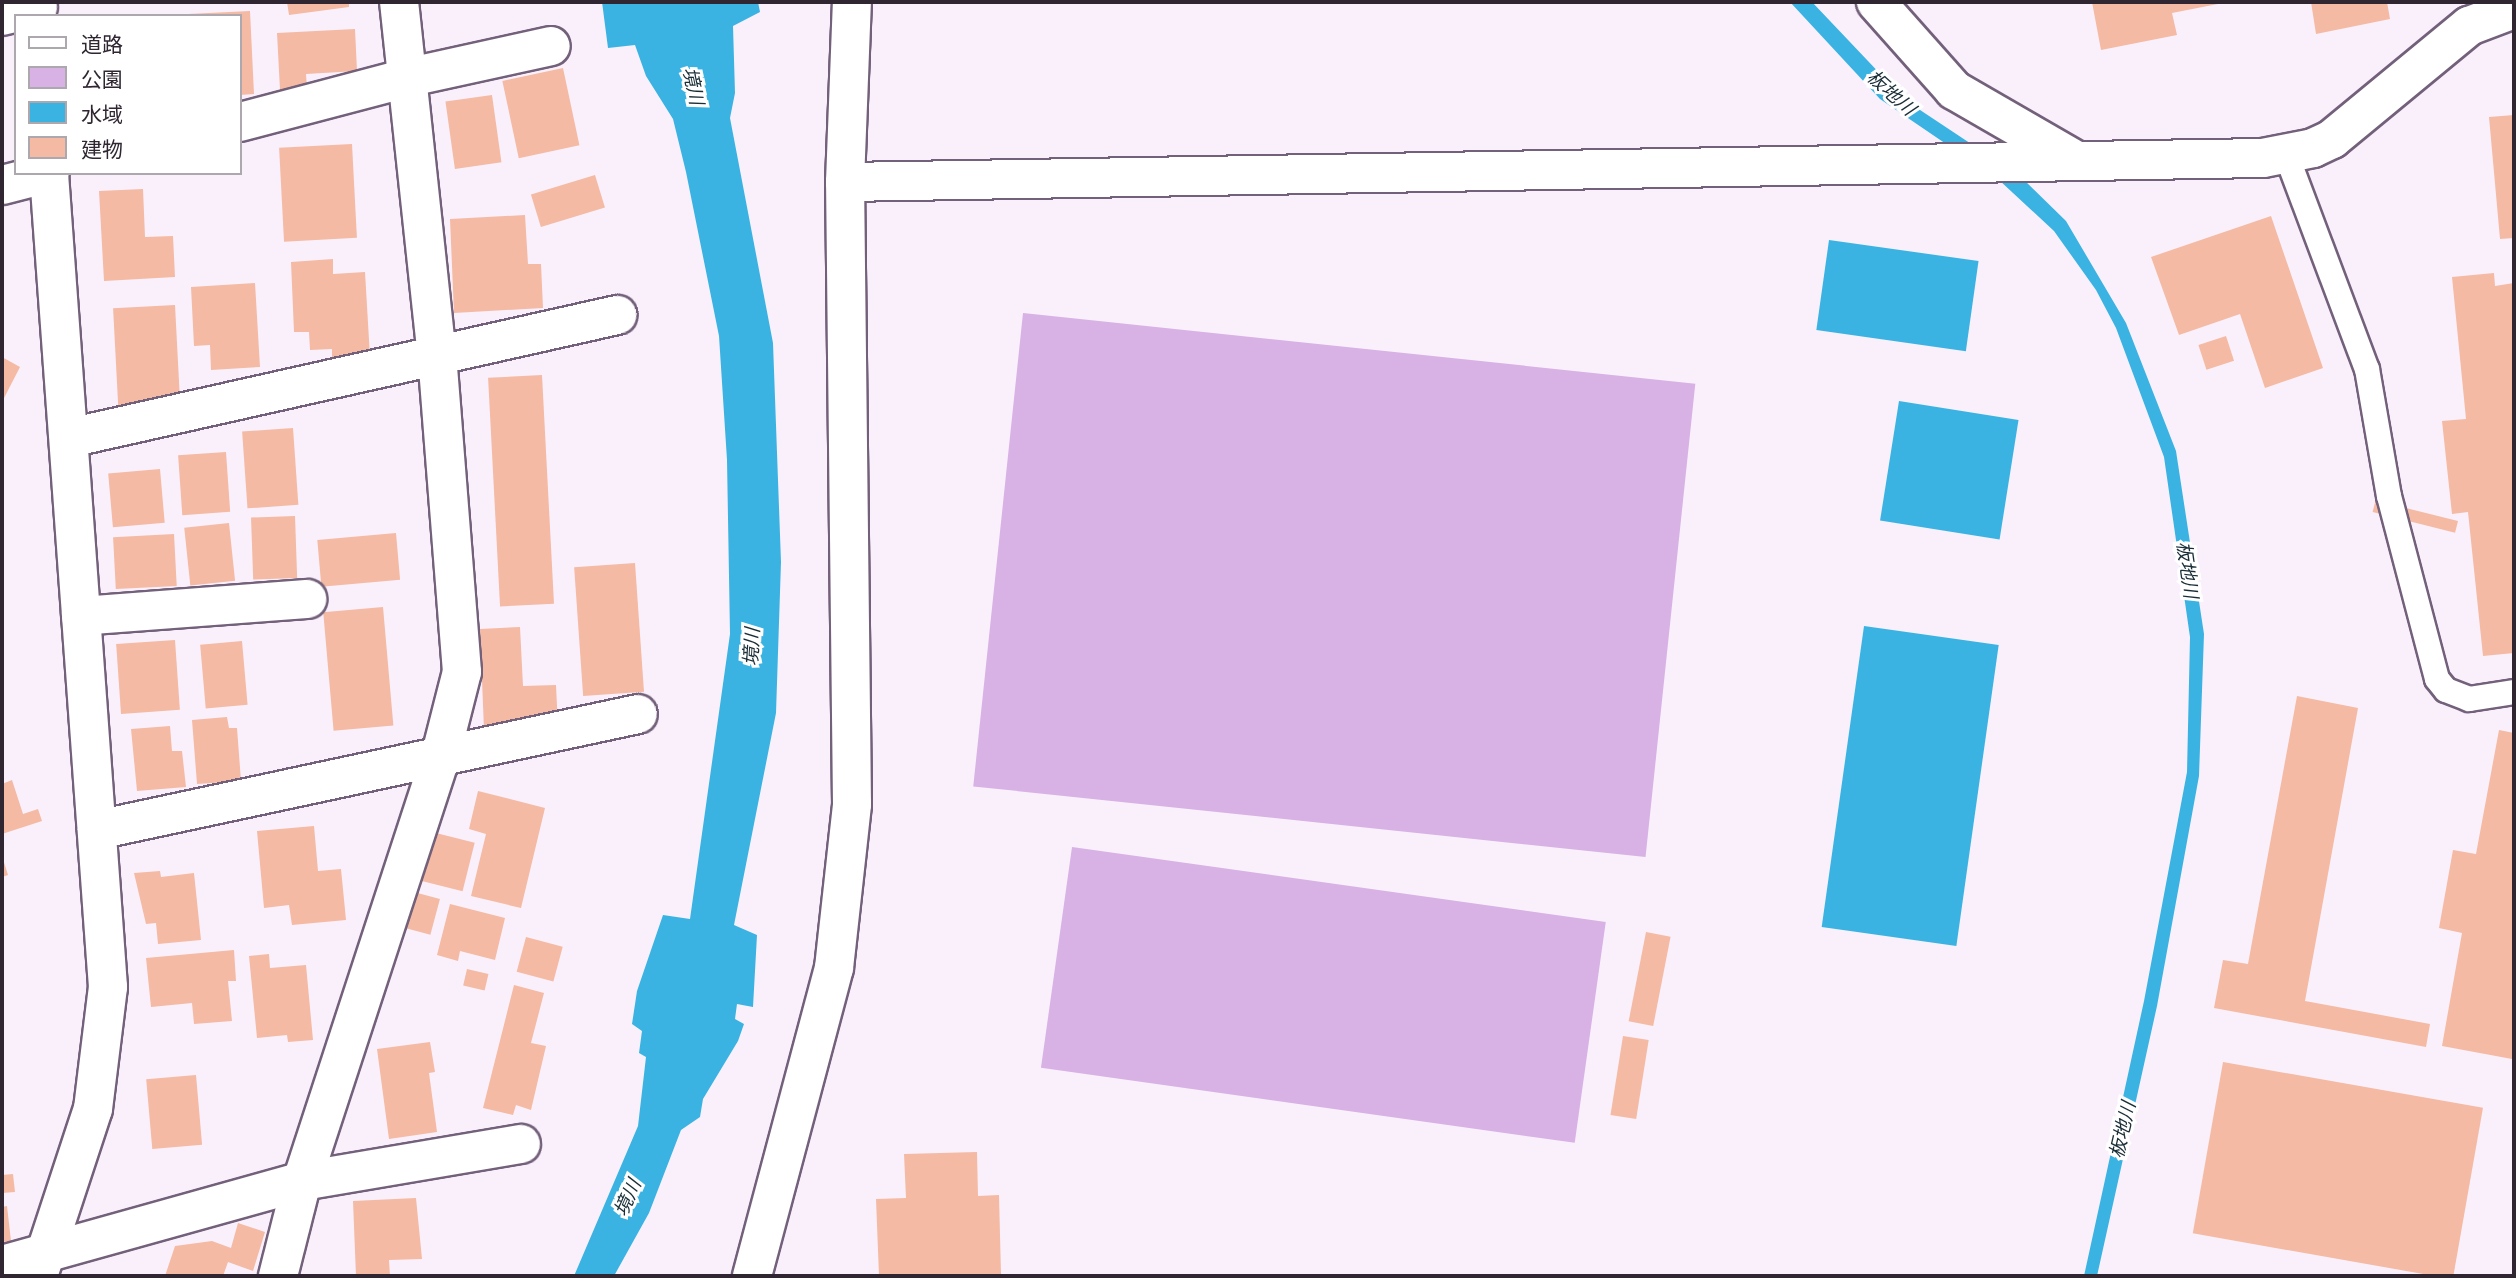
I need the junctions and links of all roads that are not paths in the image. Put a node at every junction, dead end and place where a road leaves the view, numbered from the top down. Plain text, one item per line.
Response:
1 (399, 2) edge
2 (852, 2) edge
3 (1876, 2) edge
4 (2514, 9) edge
5 (551, 46) dead end
6 (410, 77) junction
7 (242, 121) edge
8 (2286, 154) junction
9 (2075, 160) junction
10 (41, 175) edge
11 (49, 175) edge
12 (845, 183) junction
13 (2, 185) edge
14 (617, 315) dead end
15 (437, 357) junction
16 (69, 439) junction
17 (307, 599) dead end
18 (81, 616) junction
19 (2514, 692) edge
20 (638, 714) dead end
21 (440, 758) junction
22 (97, 830) junction
23 (521, 1144) dead end
24 (302, 1181) junction
25 (2, 1265) edge
26 (41, 1265) edge
27 (278, 1276) edge
28 (752, 1276) edge

1 - 6 street
2 - 12 street
3 - 9 street
4 - 8 street
5 - 6 street
6 - 7 street
6 - 15 street
8 - 9 street
8 - 19 lane
9 - 12 street
10 - 13 street
11 - 16 street
12 - 28 street
14 - 15 street
15 - 16 street
15 - 21 street
16 - 18 street
17 - 18 street
18 - 22 street
20 - 21 street
21 - 22 street
21 - 24 street
22 - 26 street
23 - 24 street
24 - 26 street
24 - 27 street
25 - 26 street

